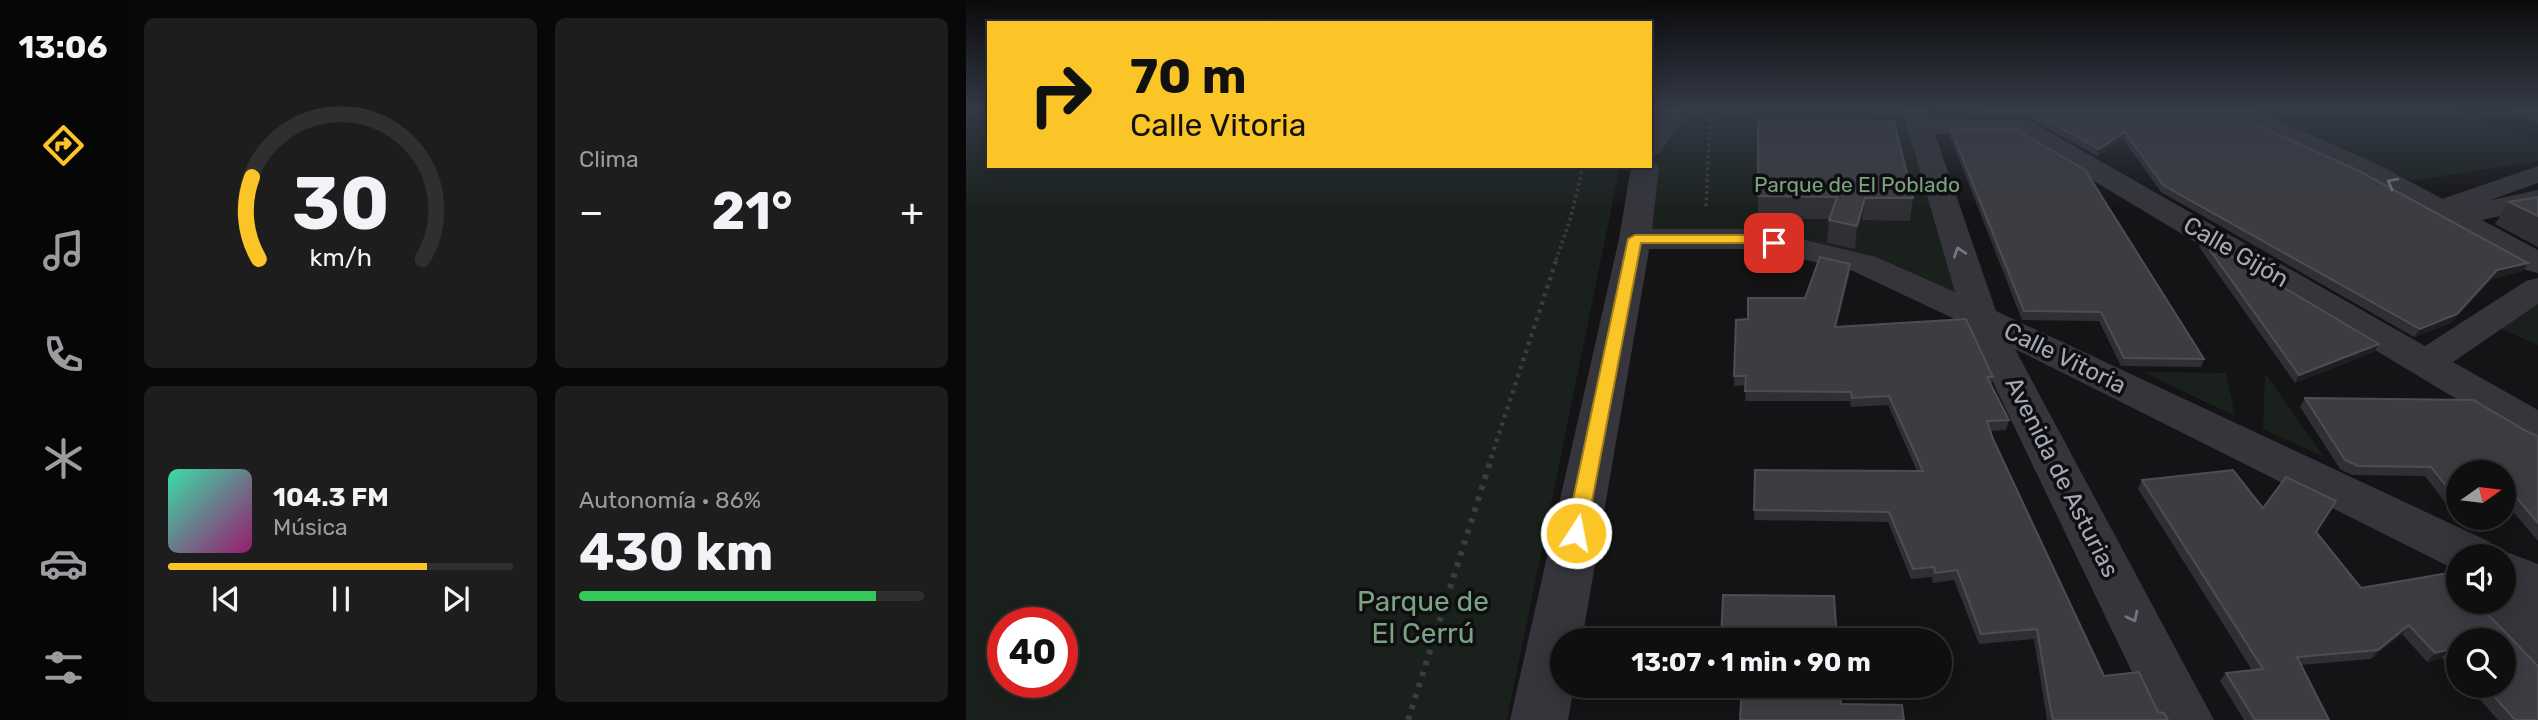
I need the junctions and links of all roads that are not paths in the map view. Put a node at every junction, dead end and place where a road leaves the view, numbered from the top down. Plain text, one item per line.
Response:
1 (1925, 143) edge
2 (2049, 143) edge
3 (2305, 143) edge
4 (1645, 168) edge
5 (2538, 174) edge
6 (2538, 199) edge
7 (2448, 213) junction
8 (1635, 239) junction
9 (2538, 263) edge
10 (2538, 288) edge
11 (1980, 317) junction
12 (2426, 362) junction
13 (2538, 429) edge
14 (2446, 547) edge
15 (2516, 577) edge
16 (2538, 587) edge
17 (2514, 614) edge
18 (2538, 639) edge
19 (1539, 720) edge
20 (2185, 720) edge

11 -> 1 street, Avenida de Asturias
2 - 12 street, Calle Gijón
7 -> 3 street
4 - 8 street
5 - 7 street
6 - 7 street
7 - 9 street
8 - 11 street, Calle Vitoria
8 - 19 street
10 - 12 street
11 - 14 street, Calle Vitoria
11 -> 20 street, Avenida de Asturias
12 - 13 street, Calle Gijón
15 - 16 street
17 - 18 street

